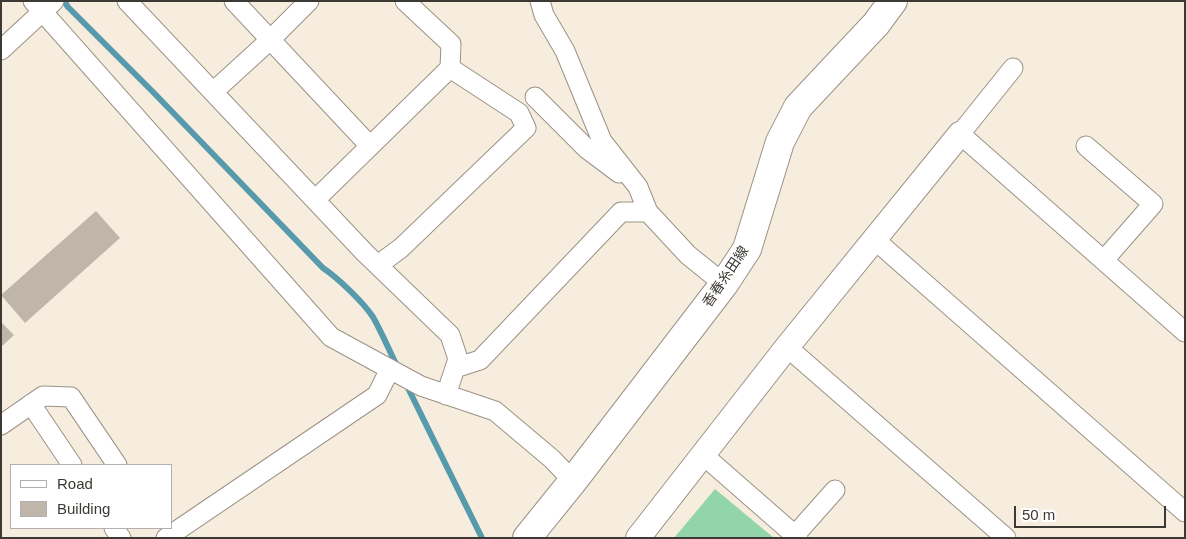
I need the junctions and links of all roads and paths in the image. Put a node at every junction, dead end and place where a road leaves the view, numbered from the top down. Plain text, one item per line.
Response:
1 (127, 1) edge
2 (234, 1) edge
3 (309, 1) edge
4 (405, 1) edge
5 (540, 1) edge
6 (893, 1) edge
7 (43, 5) edge
8 (270, 40) junction
9 (1, 50) edge
10 (450, 68) junction
11 (1013, 68) dead end
12 (213, 92) junction
13 (535, 97) dead end
14 (960, 134) junction
15 (370, 146) junction
16 (1086, 146) dead end
17 (638, 187) junction
18 (315, 200) junction
19 (648, 212) junction
20 (874, 239) junction
21 (1104, 260) junction
22 (378, 265) junction
23 (724, 284) junction
24 (1185, 332) edge
25 (787, 347) junction
26 (455, 368) junction
27 (390, 369) junction
28 (446, 395) junction
29 (31, 404) junction
30 (1, 425) edge
31 (702, 454) junction
32 (71, 464) edge
33 (116, 464) edge
34 (573, 481) junction
35 (835, 490) dead end
36 (1185, 512) edge
37 (796, 536) edge
38 (166, 538) edge
39 (527, 538) edge
40 (638, 538) edge
41 (1006, 538) edge

1 - 12 street
2 - 8 street
3 - 8 street
4 - 10 street
5 - 17 street
6 - 23 main road, 香春糸田線
7 - 9 street
7 - 27 street
8 - 12 street
8 - 15 street
10 - 15 street
10 - 22 street
11 - 14 street
12 - 18 street
13 - 17 street
14 - 20 street
14 - 21 street
15 - 18 street
16 - 21 street
17 - 19 street
18 - 22 street
19 - 23 street
19 - 26 street
20 - 25 street
20 - 36 street
21 - 24 street
22 - 26 street
23 - 34 main road, 香春糸田線
25 - 31 street
25 - 41 street
26 - 28 street
27 - 28 street
27 - 38 street
28 - 34 street
29 - 30 street
29 - 32 street
29 - 33 street
31 - 37 street
31 - 40 street
34 - 39 main road, 香春糸田線
35 - 37 street

